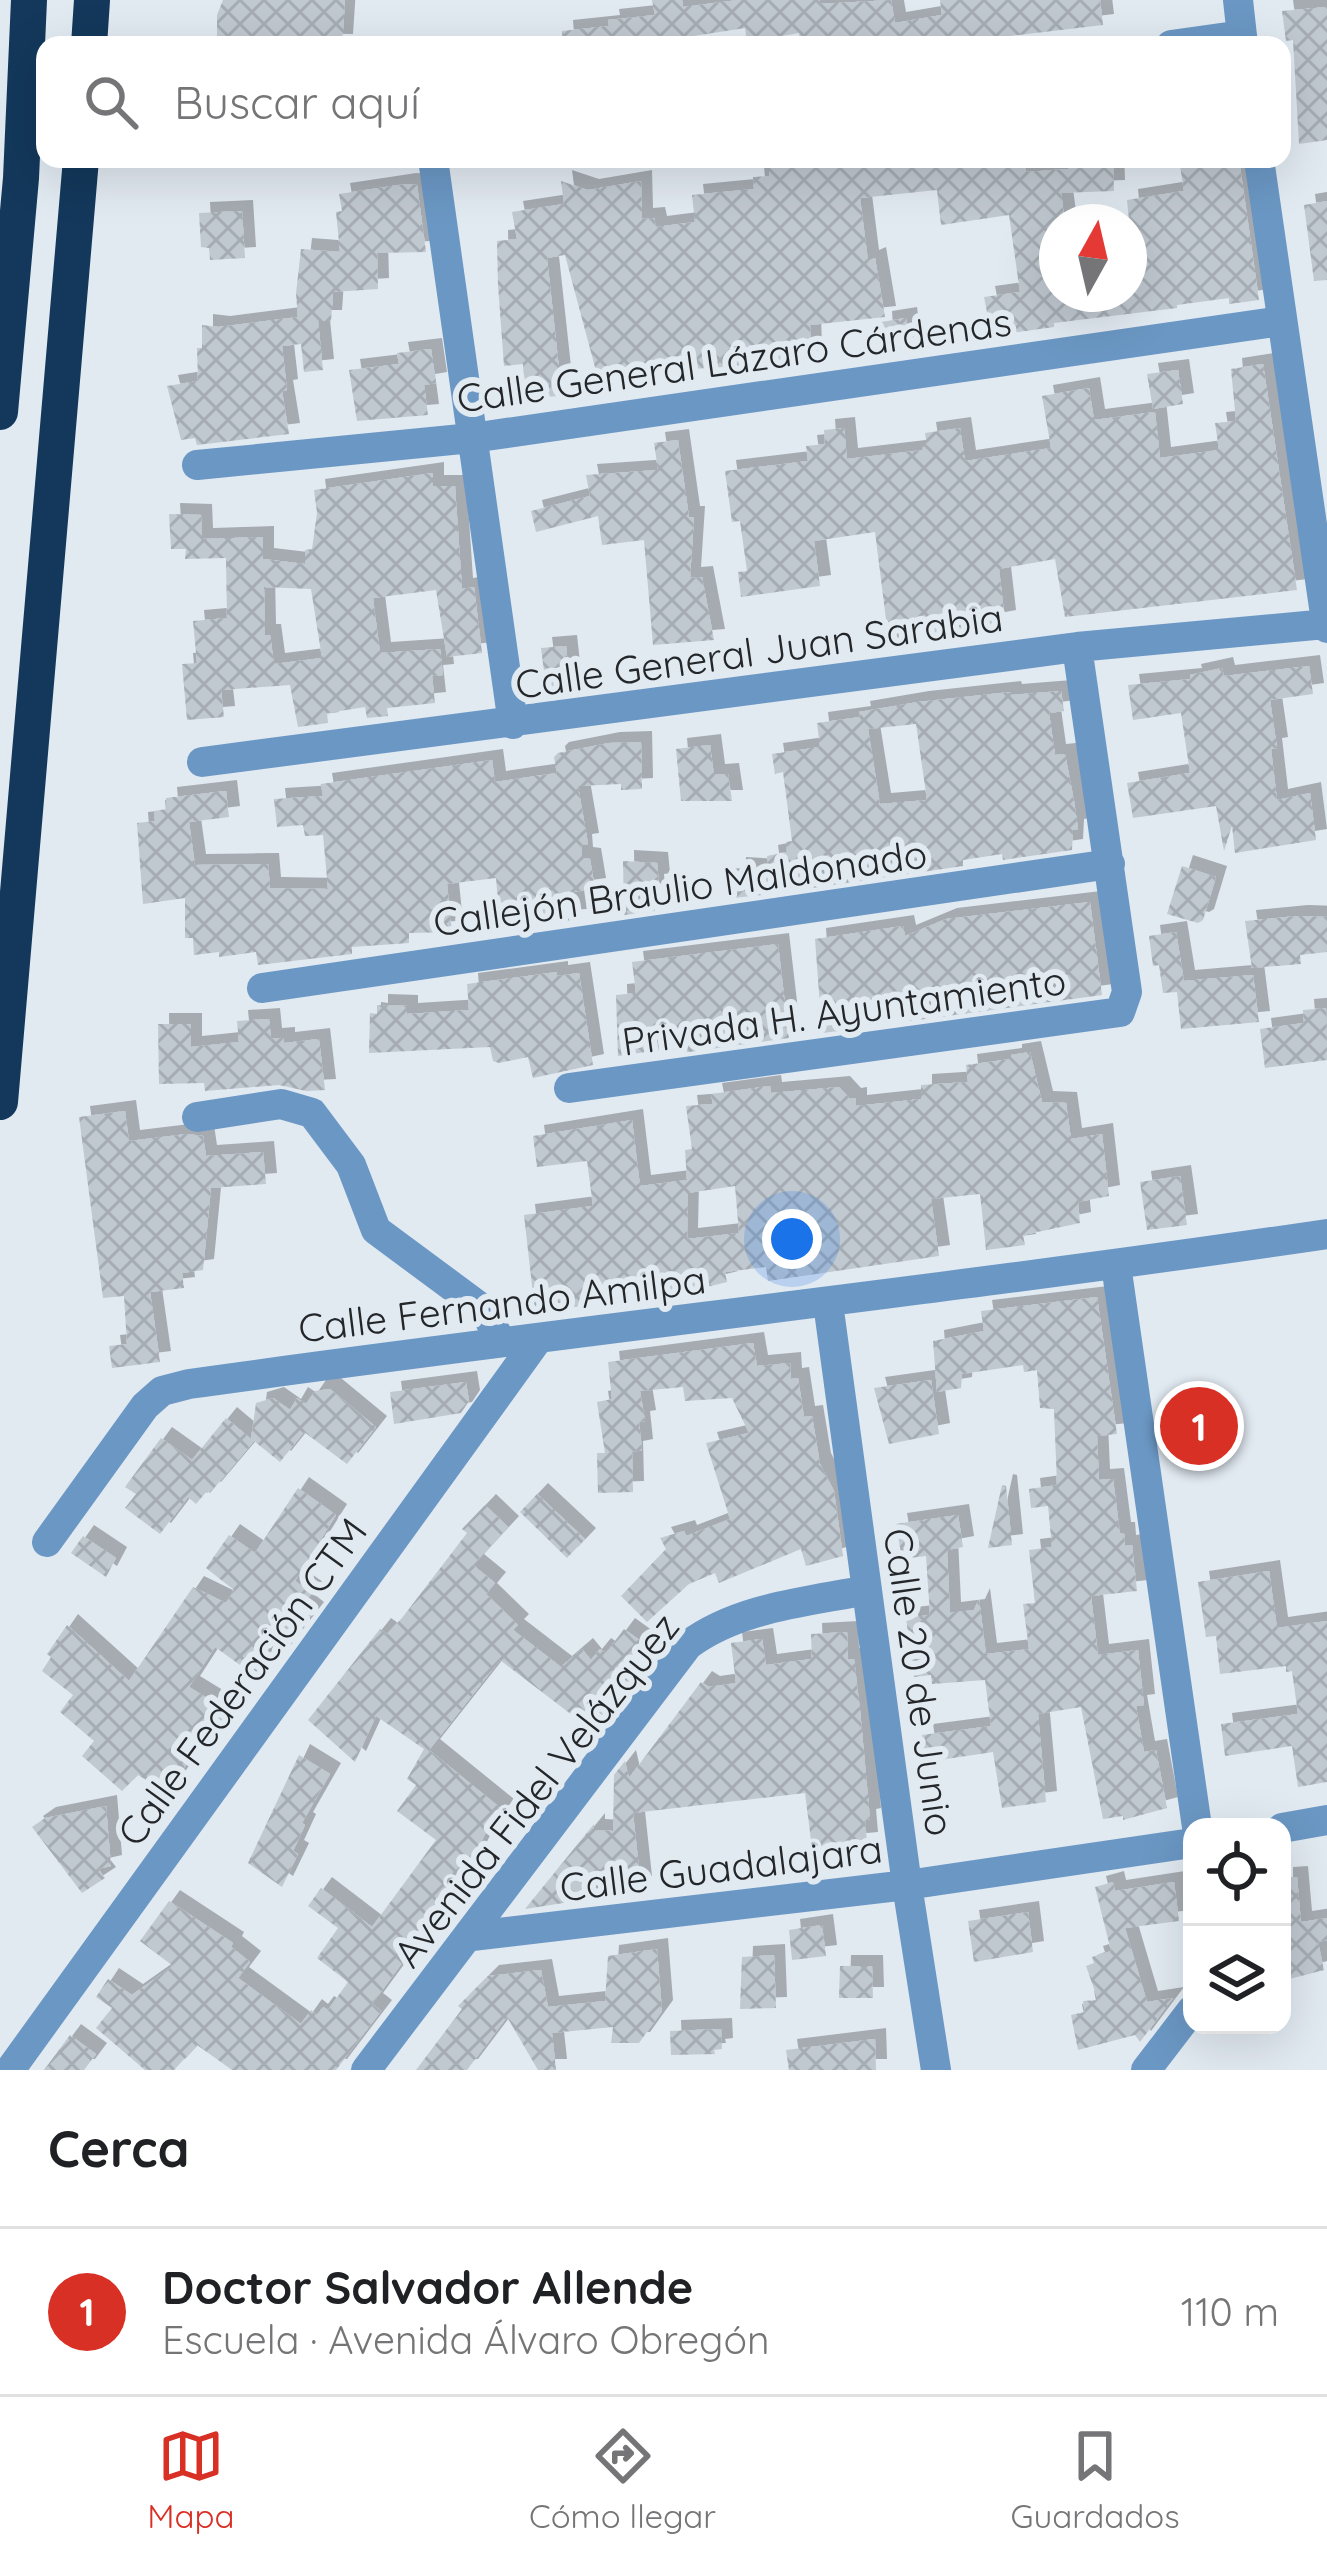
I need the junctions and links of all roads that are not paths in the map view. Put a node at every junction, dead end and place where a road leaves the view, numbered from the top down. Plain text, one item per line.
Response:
1 (29, 0) edge
2 (92, 0) edge
3 (1238, 0) edge
4 (90, 36) edge
5 (1242, 36) edge
6 (79, 168) edge
7 (434, 168) edge
8 (1260, 168) edge
9 (16, 228) junction
10 (0, 277) edge
11 (1281, 321) junction
12 (0, 412) edge
13 (472, 438) junction
14 (197, 465) dead end
15 (1327, 626) edge
16 (1077, 647) junction
17 (514, 724) junction
18 (202, 762) dead end
19 (1110, 865) junction
20 (262, 988) dead end
21 (568, 1088) dead end
22 (0, 1102) edge
23 (197, 1117) dead end
24 (1327, 1234) edge
25 (1116, 1265) junction
26 (828, 1303) junction
27 (538, 1339) junction
28 (500, 1340) junction
29 (46, 1542) dead end
30 (867, 1590) junction
31 (1196, 1818) edge
32 (1327, 1820) edge
33 (1291, 1826) edge
34 (1183, 1844) edge
35 (907, 1885) junction
36 (472, 1936) junction
37 (1183, 2022) edge
38 (10, 2070) edge
39 (366, 2070) edge
40 (937, 2070) edge
41 (1146, 2070) edge

1 - 9 highway
2 - 4 highway
3 - 5 street
6 - 22 highway
7 - 13 street
8 - 11 street
9 - 10 highway
9 - 12 highway
11 - 13 street, Calle General Lázaro Cárdenas
11 - 15 street
13 - 14 street, Calle General Lázaro Cárdenas
13 - 17 street
15 - 16 street, Calle General Juan Sarabia
16 - 17 street, Calle General Juan Sarabia
16 - 19 street
17 - 18 street, Calle General Juan Sarabia
19 - 20 street, Callejón Braulio Maldonado
19 - 21 street, Privada H. Ayuntamiento
23 - 28 street
24 - 25 street, Calle Fernando Amilpa
25 - 26 street, Calle Fernando Amilpa
25 - 31 street
26 - 27 street, Calle Fernando Amilpa
26 - 30 street, Calle 20 de Junio
27 - 28 street, Calle Fernando Amilpa
27 - 38 street, Calle Federación CTM
28 - 29 street, Calle Fernando Amilpa
30 - 35 street, Calle 20 de Junio
30 - 36 street, Avenida Fidel Velázquez
32 - 33 street
34 - 35 street, Calle Guadalajara
35 - 36 street, Calle Guadalajara
35 - 40 street, Calle 20 de Junio
36 - 39 street, Avenida Fidel Velázquez
37 - 41 street

